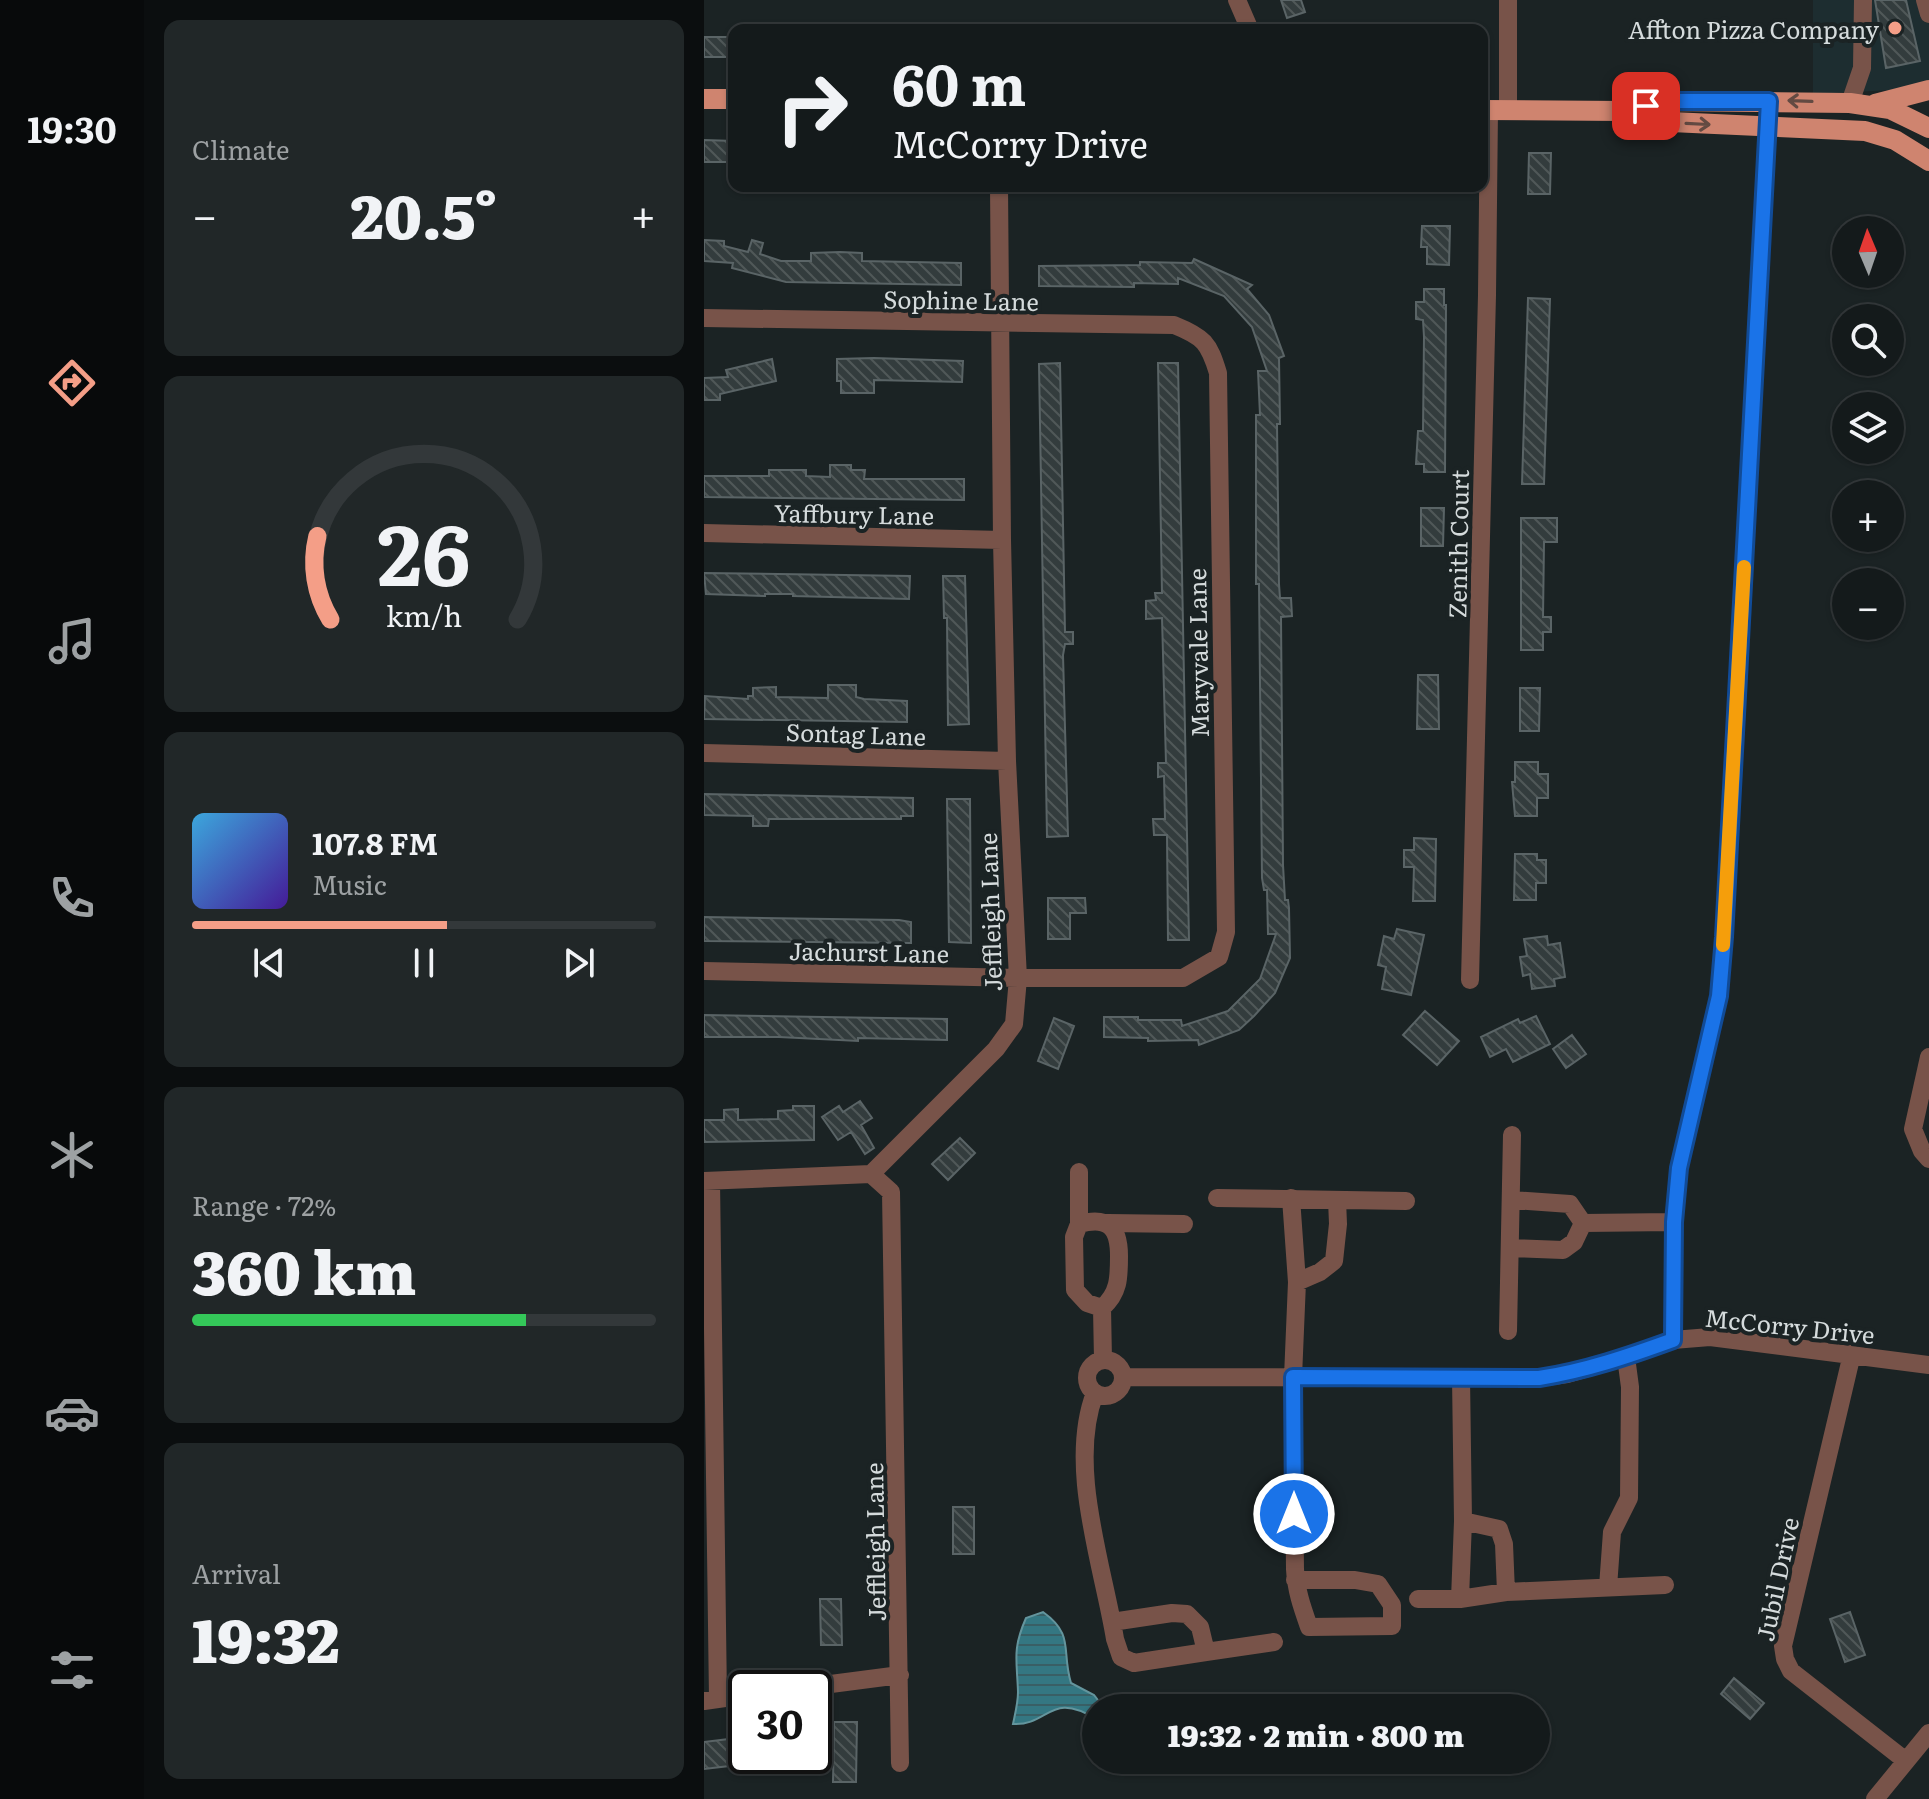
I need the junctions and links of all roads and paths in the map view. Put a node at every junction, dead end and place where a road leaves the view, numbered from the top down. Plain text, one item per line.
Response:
1 (1237, 0) edge
2 (1508, 0) edge
3 (1863, 0) edge
4 (1925, 0) edge
5 (1929, 14) edge
6 (1247, 24) edge
7 (1929, 90) edge
8 (704, 99) edge
9 (728, 99) edge
10 (1769, 101) junction
11 (1861, 104) junction
12 (1493, 110) edge
13 (1622, 111) junction
14 (1768, 126) junction
15 (1929, 128) edge
16 (1925, 150) edge
17 (999, 192) edge
18 (704, 318) edge
19 (1000, 324) junction
20 (1211, 348) joint
21 (704, 533) edge
22 (1002, 540) junction
23 (704, 753) edge
24 (1007, 761) junction
25 (1219, 957) joint
26 (704, 971) edge
27 (1018, 978) junction
28 (1470, 980) dead end
29 (1929, 1057) edge
30 (1512, 1135) dead end
31 (1929, 1159) edge
32 (1079, 1172) dead end
33 (871, 1174) junction
34 (707, 1181) edge
35 (1217, 1198) dead end
36 (1291, 1198) junction
37 (1337, 1200) junction
38 (1512, 1200) junction
39 (1406, 1201) dead end
40 (1674, 1222) junction
41 (1108, 1223) junction
42 (1583, 1223) junction
43 (1079, 1224) junction
44 (1184, 1224) dead end
45 (1510, 1248) junction
46 (1297, 1282) junction
47 (1102, 1308) junction
48 (1508, 1331) dead end
49 (1673, 1340) junction
50 (1852, 1354) junction
51 (1626, 1357) junction
52 (1103, 1360) junction
53 (1929, 1365) edge
54 (1123, 1377) junction
55 (1293, 1377) junction
56 (1461, 1377) junction
57 (1095, 1393) junction
58 (1463, 1521) junction
59 (1295, 1580) junction
60 (1665, 1585) dead end
61 (1608, 1587) junction
62 (1506, 1592) junction
63 (1418, 1599) dead end
64 (1460, 1599) junction
65 (1112, 1622) junction
66 (1274, 1642) dead end
67 (1206, 1652) junction
68 (900, 1675) junction
69 (832, 1684) edge
70 (711, 1700) edge
71 (1929, 1733) edge
72 (1906, 1761) junction
73 (900, 1763) dead end
74 (1875, 1799) edge

1 - 6 street
2 - 12 street, Zenith Court
3 - 11 street
4 - 5 street
7 - 11 main road
8 - 9 main road
11 -> 10 main road
10 - 13 main road
10 - 14 street
11 - 15 main road
12 - 13 main road
12 - 28 street, Zenith Court
13 -> 14 main road
14 - 16 main road
14 - 40 street
17 - 19 street, Jeffleigh Lane
18 - 19 street, Sophine Lane
19 - 20 street, Sophine Lane
19 - 22 street, Jeffleigh Lane
20 - 25 street, Maryvale Lane
21 - 22 street, Yaffbury Lane
22 - 24 street, Jeffleigh Lane
23 - 24 street, Sontag Lane
24 - 27 street, Jeffleigh Lane
25 - 27 street, Jachurst Lane
26 - 27 street, Jachurst Lane
27 - 33 street, Jeffleigh Lane
29 - 31 street
30 - 38 street
32 - 43 street
33 - 34 street
33 - 68 street, Jeffleigh Lane
34 - 70 street
35 - 36 street
36 - 37 street
36 - 46 street
37 - 39 street
37 - 46 street
38 - 42 street
38 - 45 street
40 - 42 street
40 - 49 street
41 - 43 street
41 - 44 street
41 - 47 street
42 - 45 street
43 - 47 street
45 - 48 street
46 - 55 street
47 - 52 street
49 - 50 street, McCorry Drive
49 - 51 street, McCorry Drive
50 - 53 street, McCorry Drive
50 - 72 street, Jubil Drive
51 - 56 street, McCorry Drive
51 - 61 street
52 - 54 street
52 - 57 street
54 - 55 street, McCorry Drive
54 - 57 street
55 - 56 street, McCorry Drive
55 - 59 street
56 - 58 street
57 - 65 street
58 - 62 street
58 - 64 street
59 - 59 street
60 - 61 street
61 - 62 street
62 - 64 street
63 - 64 street
65 - 67 street
65 - 67 street
66 - 67 street
68 - 69 street
68 - 73 street, Jeffleigh Lane
71 - 72 street
72 - 74 street

